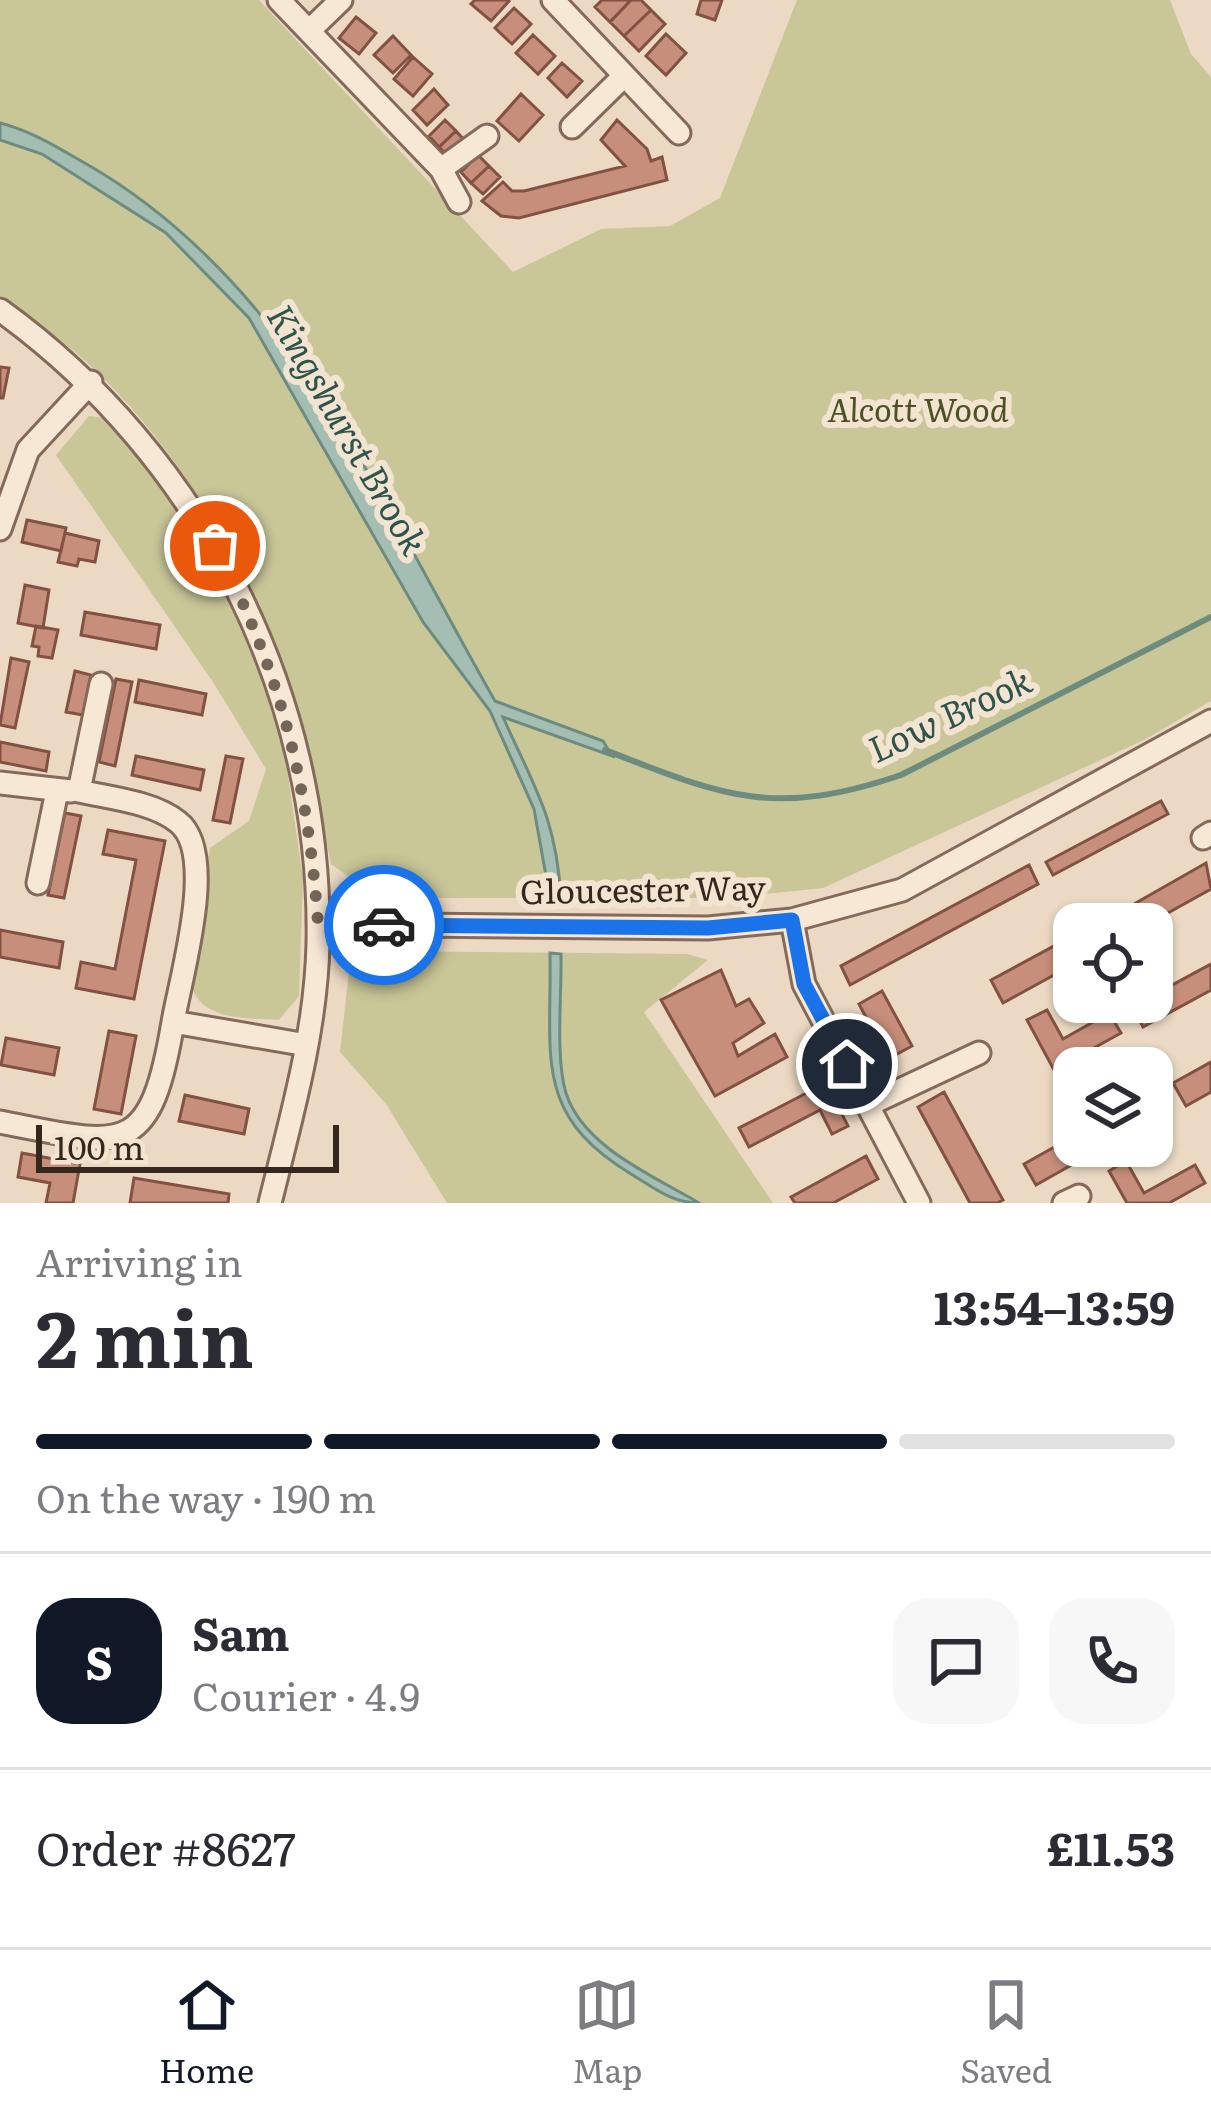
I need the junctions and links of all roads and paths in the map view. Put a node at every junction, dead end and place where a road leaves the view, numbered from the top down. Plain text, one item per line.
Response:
1 (279, 0) edge
2 (341, 0) edge
3 (553, 0) edge
4 (310, 31) junction
5 (623, 77) junction
6 (572, 127) dead end
7 (679, 133) dead end
8 (487, 136) dead end
9 (441, 169) junction
10 (459, 202) dead end
11 (0, 310) edge
12 (92, 382) junction
13 (0, 529) edge
14 (101, 685) dead end
15 (1211, 722) edge
16 (0, 783) edge
17 (68, 791) junction
18 (38, 884) dead end
19 (792, 920) junction
20 (318, 924) junction
21 (173, 1022) junction
22 (307, 1046) junction
23 (979, 1053) dead end
24 (868, 1105) junction
25 (0, 1122) edge
26 (270, 1203) edge
27 (919, 1203) edge

1 - 4 street
2 - 4 street
3 - 5 street
4 - 9 street
5 - 6 street
5 - 7 street
8 - 9 street
9 - 10 street
11 - 12 street
12 - 13 street
12 - 20 street
14 - 17 street
15 - 19 street, Gloucester Way
16 - 17 street
17 - 18 street
17 - 21 street
19 - 20 street, Gloucester Way
19 - 24 street
20 - 22 street
21 - 22 street
21 - 25 street
22 - 26 street
23 - 24 street
24 - 27 street

